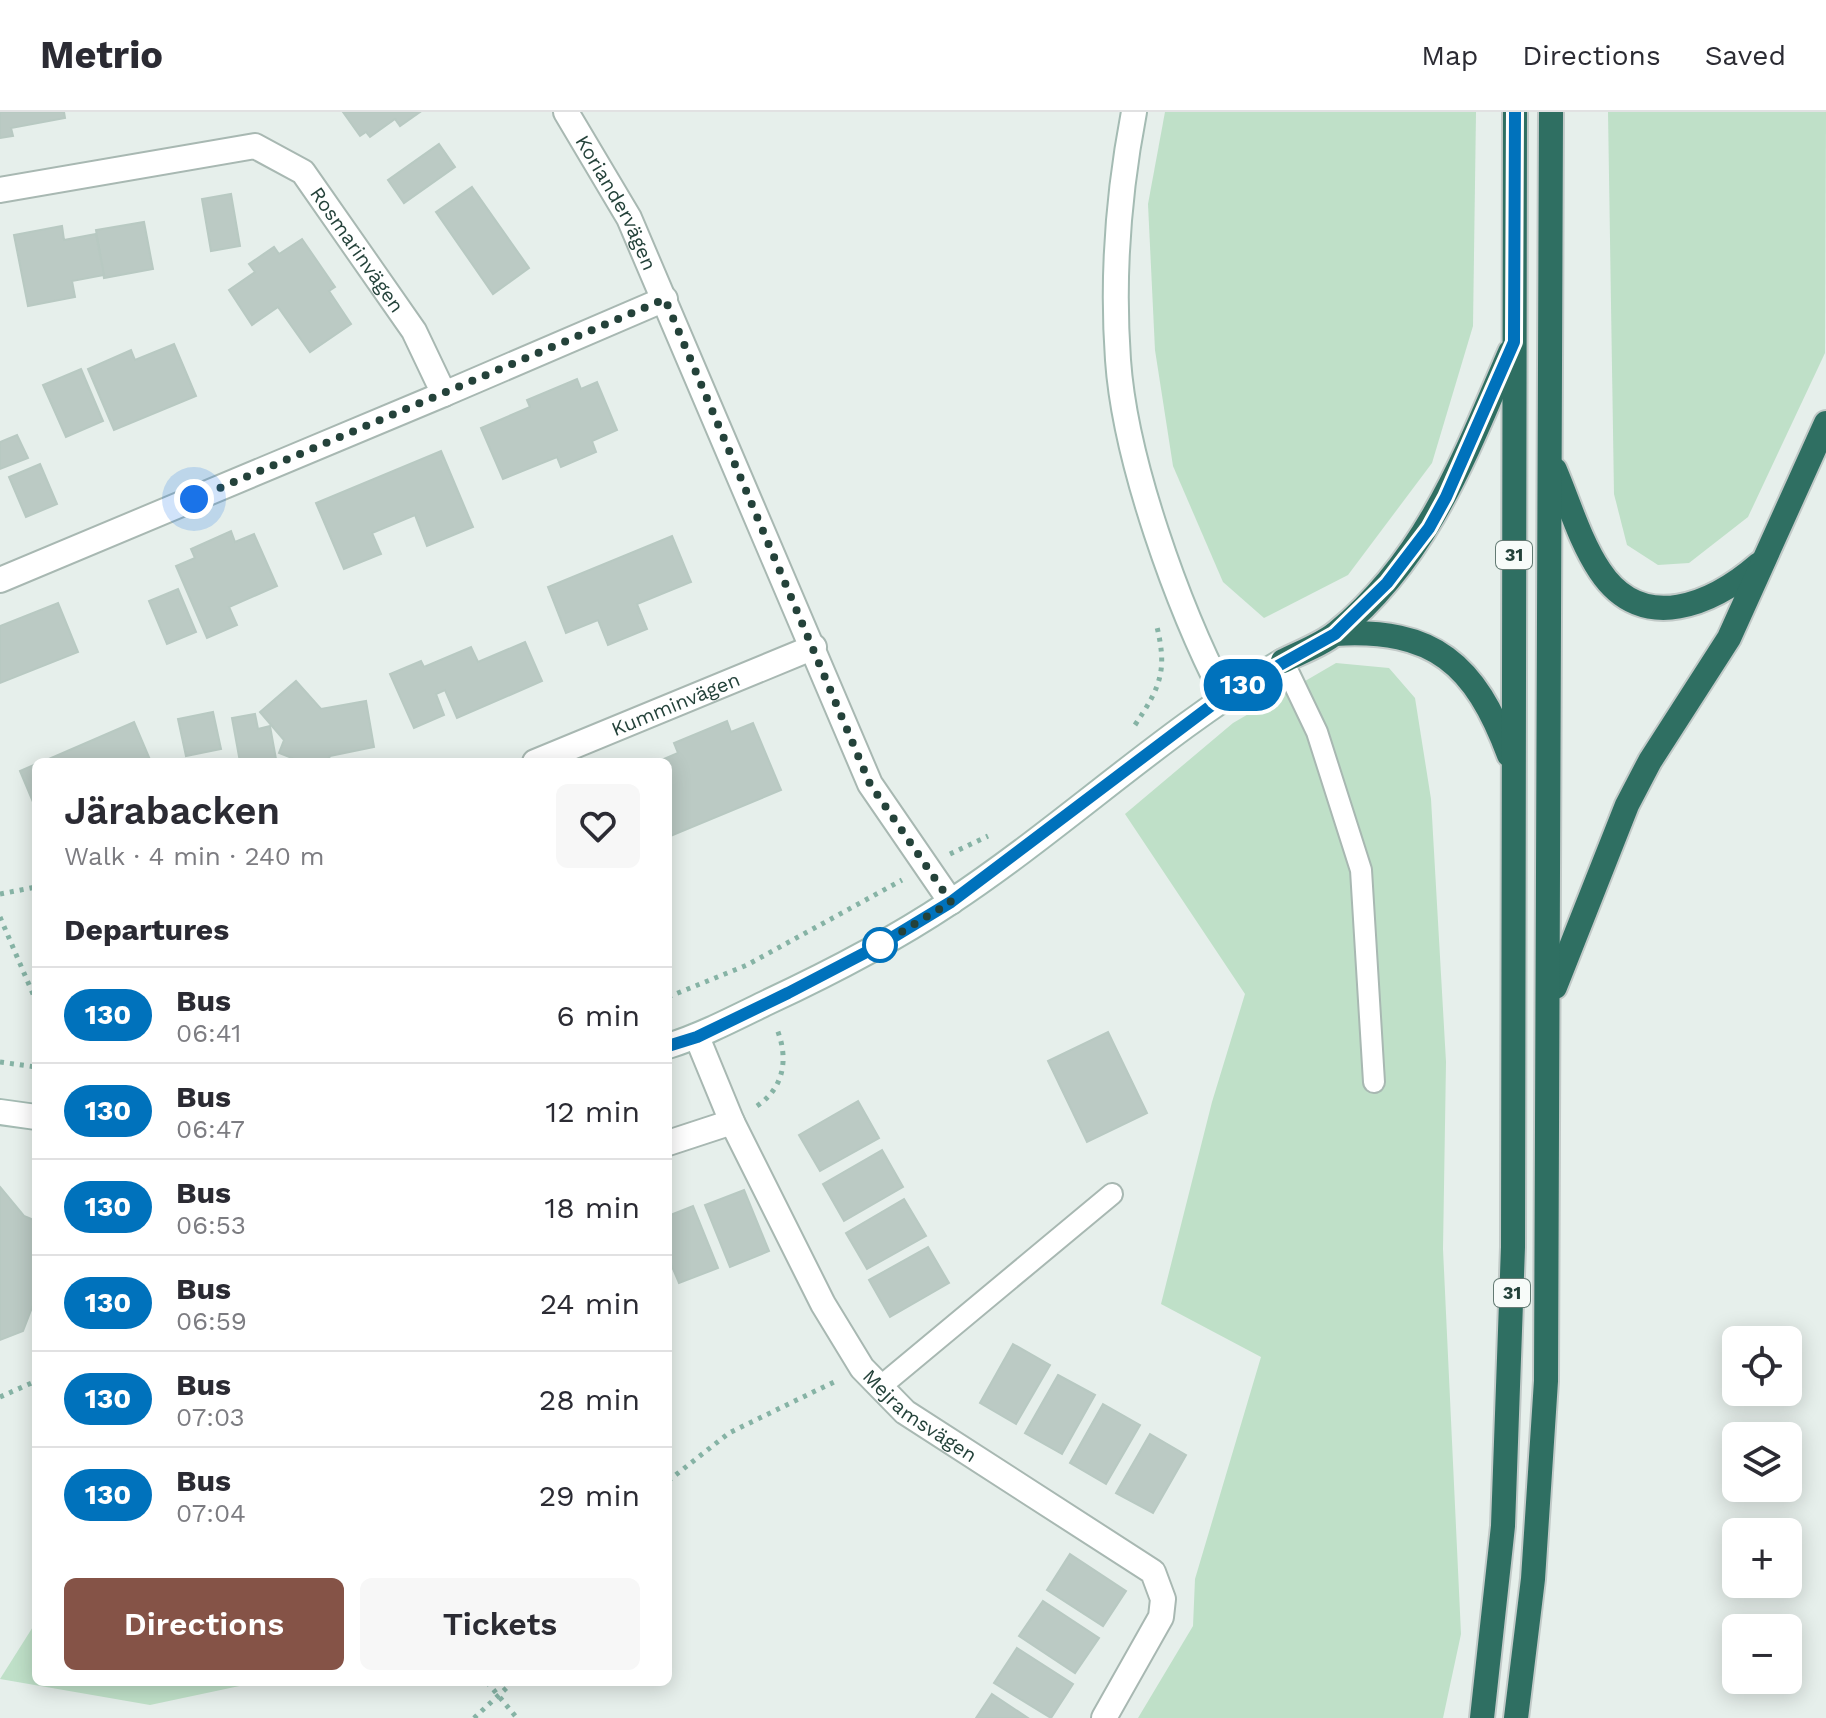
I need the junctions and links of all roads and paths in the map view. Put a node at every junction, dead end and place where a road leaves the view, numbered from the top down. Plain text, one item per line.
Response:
1 (566, 112) edge
2 (1134, 112) edge
3 (1515, 112) edge
4 (1551, 112) edge
5 (0, 190) edge
6 (665, 299) junction
7 (1514, 342) junction
8 (444, 394) junction
9 (1826, 423) edge
10 (1550, 459) junction
11 (1764, 559) junction
12 (0, 580) edge
13 (1153, 612) dead end
14 (1335, 634) junction
15 (814, 647) junction
16 (1283, 661) junction
17 (1224, 696) junction
18 (1123, 736) dead end
19 (545, 758) edge
20 (1513, 768) junction
21 (992, 835) dead end
22 (927, 867) junction
23 (32, 888) edge
24 (0, 894) edge
25 (951, 902) junction
26 (0, 917) edge
27 (747, 965) junction
28 (32, 992) edge
29 (672, 995) edge
30 (765, 1004) junction
31 (1548, 1004) junction
32 (697, 1037) junction
33 (672, 1045) edge
34 (0, 1062) edge
35 (32, 1066) edge
36 (1374, 1082) dead end
37 (0, 1112) edge
38 (32, 1116) edge
39 (732, 1122) junction
40 (672, 1142) edge
41 (1112, 1194) dead end
42 (862, 1368) junction
43 (32, 1383) edge
44 (880, 1387) junction
45 (0, 1397) edge
46 (672, 1478) edge
47 (490, 1686) edge
48 (508, 1686) edge
49 (497, 1695) junction
50 (474, 1718) edge
51 (517, 1718) edge
52 (1104, 1718) edge
53 (1482, 1718) edge
54 (1516, 1718) edge

1 - 6 street, Koriandervägen
2 - 17 street
3 - 7 highway, 31
4 - 10 highway, 31
5 - 8 street, Rosmarinvägen
6 - 8 street
6 - 15 street, Koriandervägen
7 - 14 highway
7 - 20 highway, 31
8 - 12 street
9 - 11 highway
10 - 11 highway
10 - 31 highway, 31
11 - 31 highway
13 - 18 path
14 - 16 highway
14 - 20 highway
15 - 19 street, Kumminvägen
15 - 22 street, Koriandervägen
16 - 17 street
16 - 36 lane
17 - 25 street
20 - 53 highway, 31
21 - 22 path
22 - 25 street, Koriandervägen
22 - 27 path
23 - 24 path
25 - 30 street
26 - 28 path
27 - 29 path
27 - 30 path
30 - 32 street
30 - 39 path
31 - 54 highway, 31
32 - 33 street
32 - 39 street, Mejramsvägen
34 - 35 path
37 - 38 street
39 - 40 street
39 - 42 street, Mejramsvägen
41 - 44 lane
42 - 44 street, Mejramsvägen
42 - 46 path
43 - 45 path
44 - 52 street, Mejramsvägen
47 - 49 path
48 - 49 path
49 - 50 path
49 - 51 path

